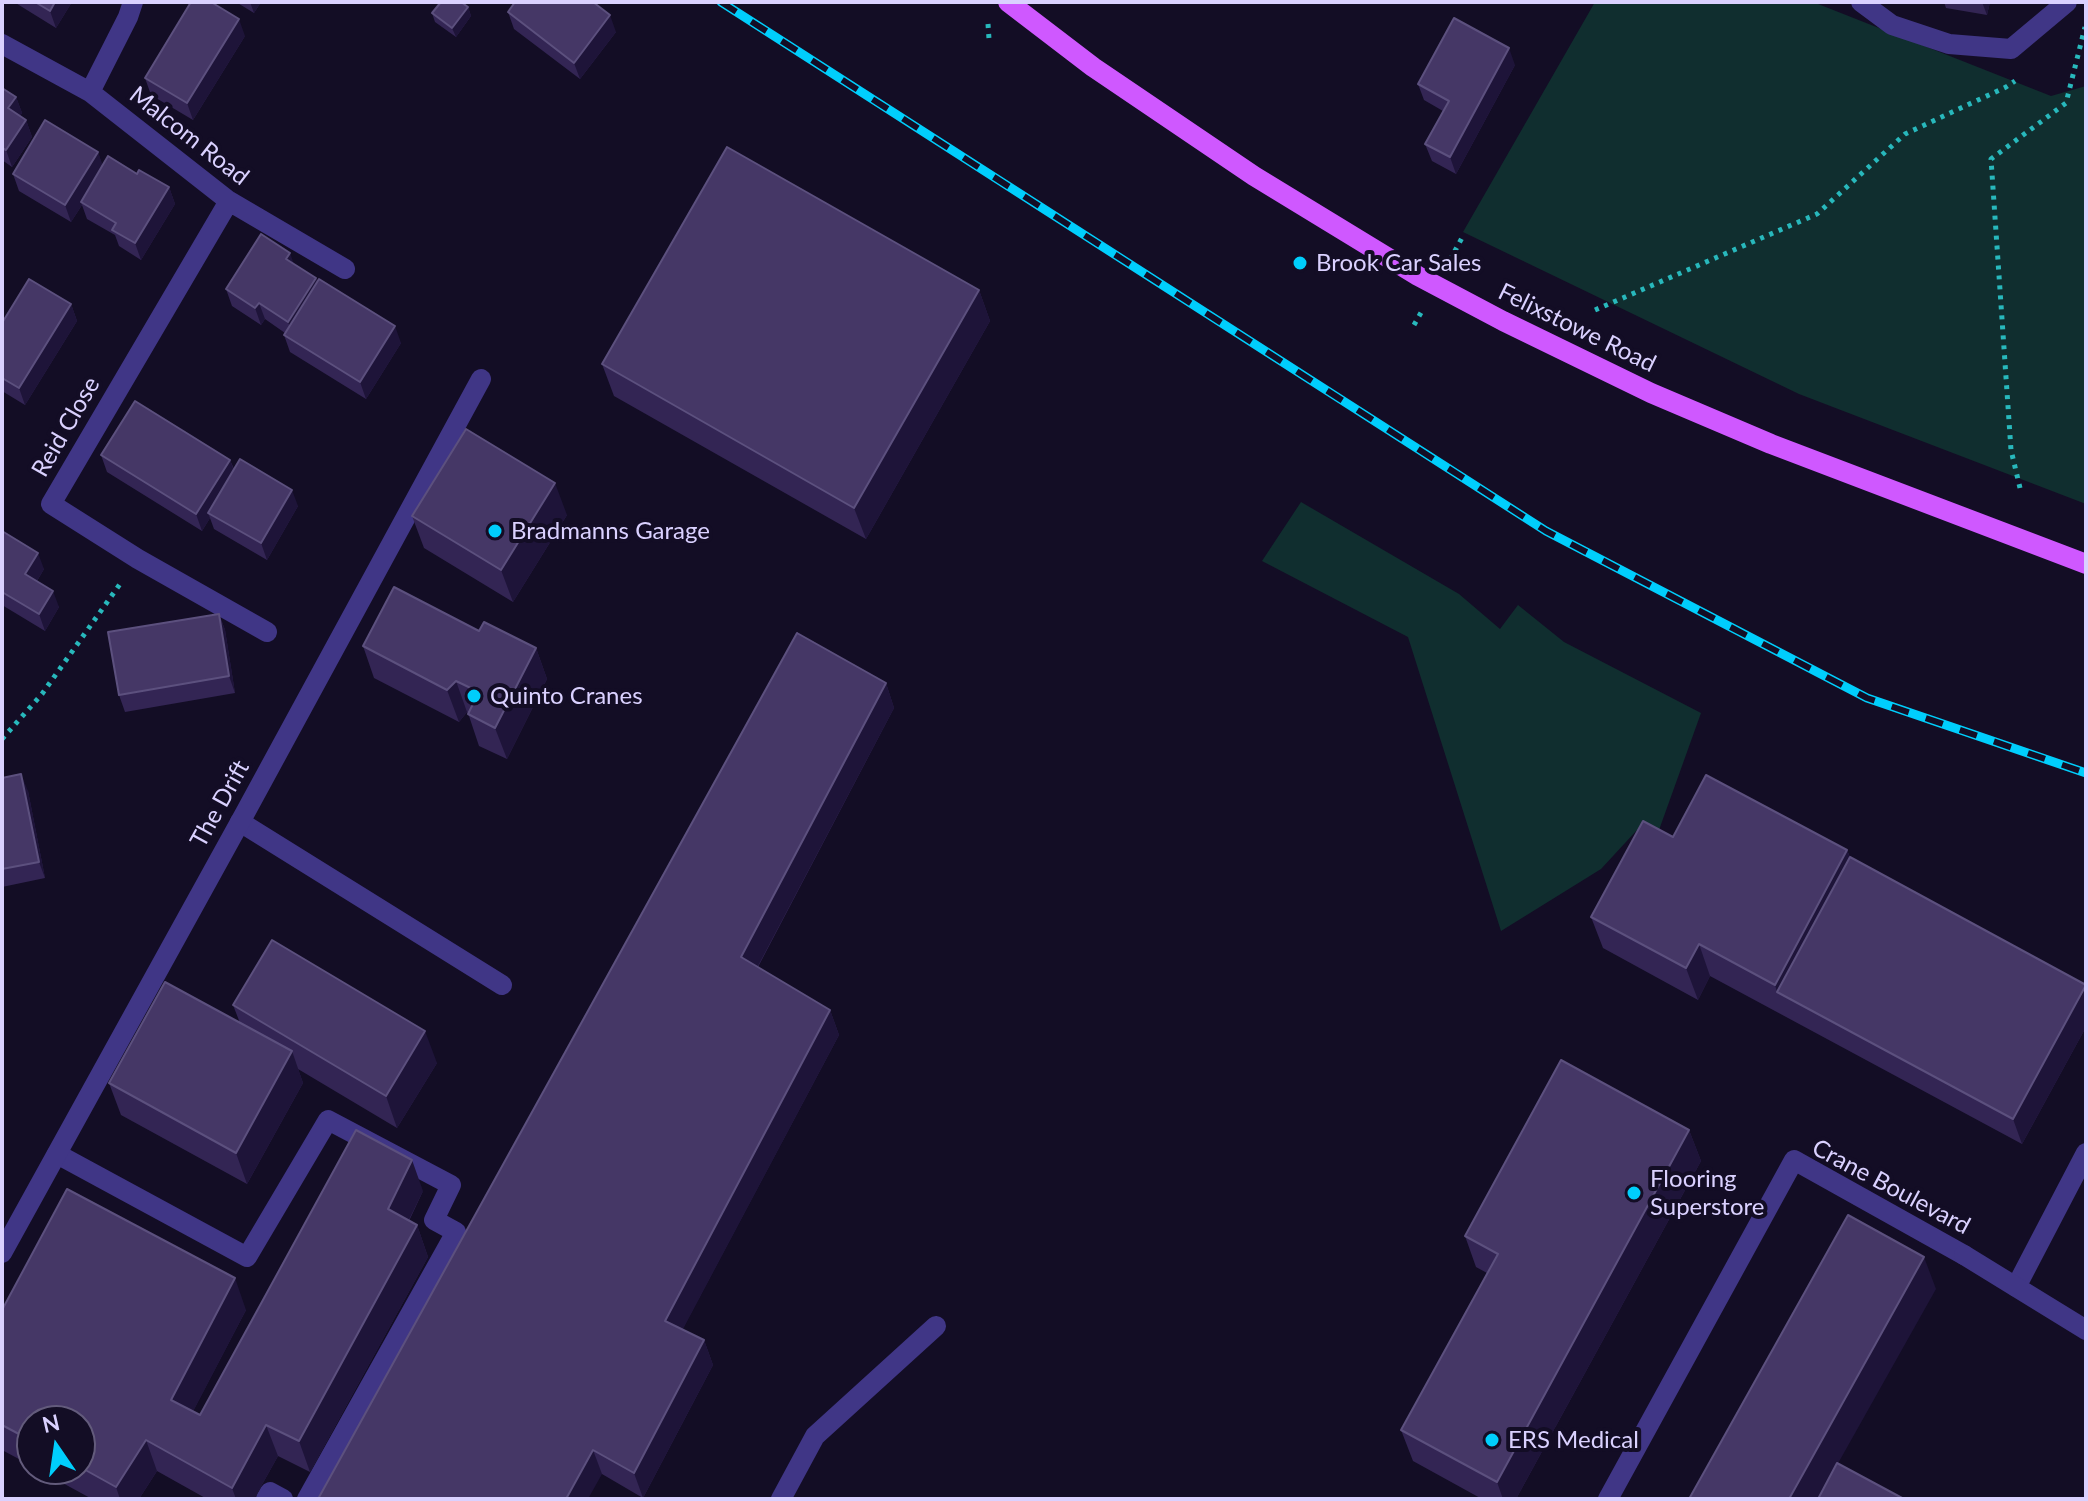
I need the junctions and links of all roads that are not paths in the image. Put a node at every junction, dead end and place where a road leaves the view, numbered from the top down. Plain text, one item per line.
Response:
1 (133, 2) edge
2 (1008, 2) edge
3 (1861, 2) edge
4 (2067, 2) edge
5 (2, 44) edge
6 (90, 92) junction
7 (229, 201) junction
8 (345, 269) dead end
9 (481, 379) dead end
10 (2086, 564) edge
11 (267, 632) dead end
12 (240, 822) junction
13 (502, 985) dead end
14 (2086, 1153) edge
15 (57, 1154) junction
16 (2, 1253) edge
17 (2016, 1287) junction
18 (936, 1326) dead end
19 (2086, 1330) edge
20 (266, 1499) edge
21 (283, 1499) edge
22 (307, 1499) edge
23 (781, 1499) edge
24 (1608, 1499) edge

1 - 6 street
2 - 10 main road, Felixstowe Road
3 - 4 street
5 - 6 street, Malcom Road
6 - 7 street, Malcom Road
7 - 8 street, Malcom Road
7 - 11 street, Reid Close
9 - 12 street, The Drift
12 - 13 street
12 - 15 street, The Drift
14 - 17 street
15 - 16 street, The Drift
15 - 22 street
17 - 19 street, Crane Boulevard
17 - 24 street, Crane Boulevard
18 - 23 street
20 - 21 street

